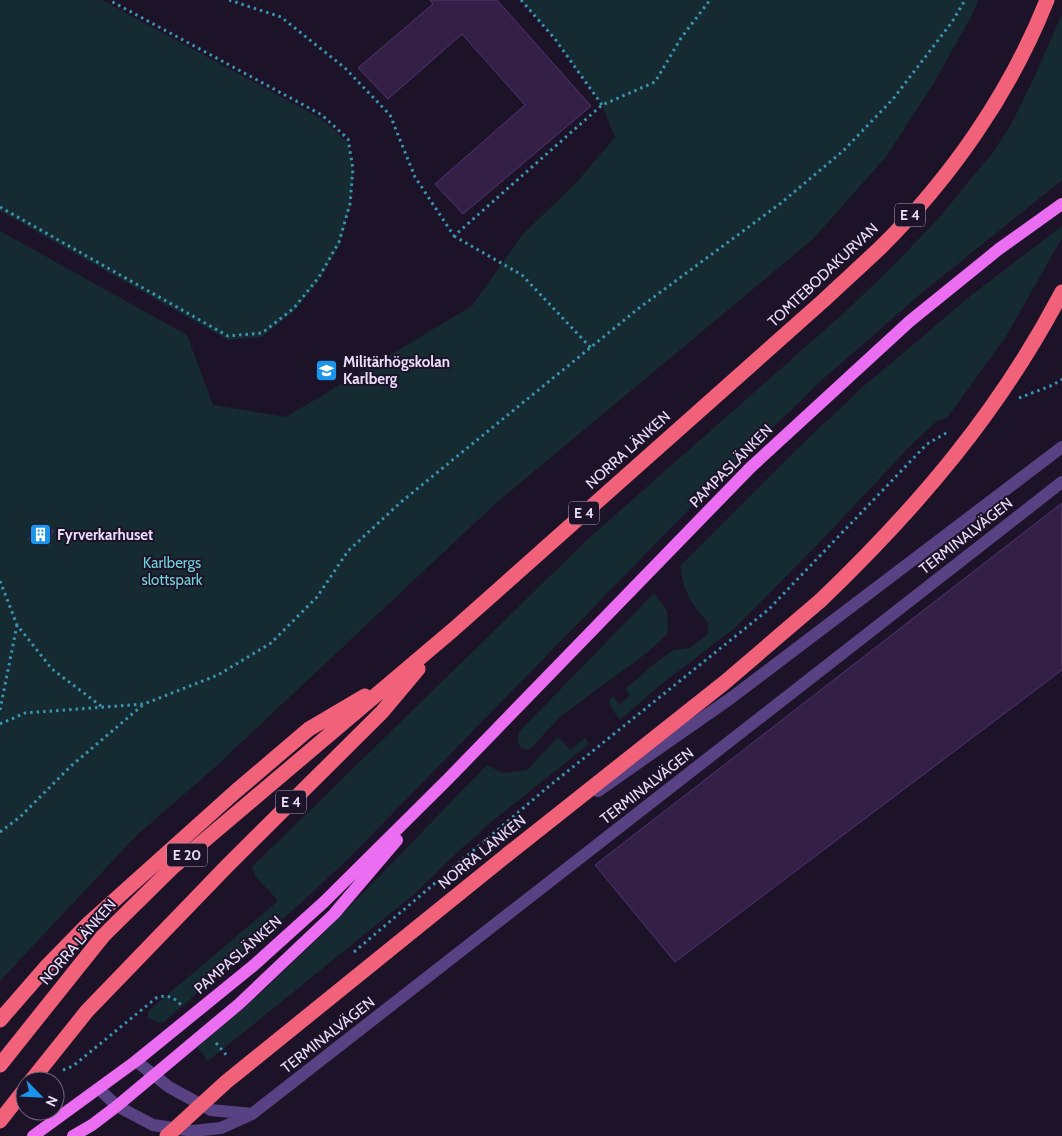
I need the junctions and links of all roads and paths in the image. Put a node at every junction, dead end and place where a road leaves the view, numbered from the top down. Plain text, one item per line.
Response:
1 (109, 0) edge
2 (229, 0) edge
3 (521, 0) edge
4 (710, 0) edge
5 (965, 0) edge
6 (1047, 0) edge
7 (602, 105) junction
8 (1062, 204) edge
9 (0, 208) edge
10 (454, 236) junction
11 (1062, 292) edge
12 (591, 348) junction
13 (1062, 379) edge
14 (723, 389) joint
15 (1017, 399) dead end
16 (950, 431) dead end
17 (1062, 447) edge
18 (1062, 482) edge
19 (0, 581) edge
20 (17, 625) junction
21 (445, 637) junction
22 (402, 673) junction
23 (144, 704) junction
24 (102, 707) junction
25 (0, 710) edge
26 (0, 724) edge
27 (448, 779) junction
28 (0, 832) edge
29 (508, 854) junction
30 (351, 955) dead end
31 (0, 1020) edge
32 (136, 1061) junction
33 (0, 1065) edge
34 (39, 1071) edge
35 (154, 1077) junction
36 (99, 1089) junction
37 (15, 1101) edge
38 (117, 1106) junction
39 (252, 1114) junction
40 (0, 1121) edge
41 (32, 1136) edge
42 (73, 1136) edge
43 (167, 1136) edge

1 - 9 path
2 - 10 path
3 - 7 path
4 - 7 path
5 - 12 path
6 - 14 highway, TOMTEBODAKURVAN / E 4
7 - 10 path
8 - 27 main road, PAMPASLÄNKEN
10 - 12 path
11 - 29 highway, NORRA LÄNKEN, bridge
12 - 23 path
13 - 15 path
14 - 21 highway, NORRA LÄNKEN / E 4
16 - 30 path
17 - 29 street
18 - 39 street, TERMINALVÄGEN
19 - 20 path
20 - 24 path
20 - 25 path
21 - 22 highway, NORRA LÄNKEN / E 20
21 - 34 highway, NORRA LÄNKEN / E 4
22 - 31 highway
22 - 33 highway, NORRA LÄNKEN / E 20
23 - 24 path
23 - 28 path
24 - 26 path
27 - 32 main road, PAMPASLÄNKEN
27 - 35 main road, PAMPASLÄNKEN
29 - 43 highway, NORRA LÄNKEN, bridge
32 - 35 street
32 - 36 main road, PAMPASLÄNKEN
35 - 38 main road, PAMPASLÄNKEN
35 - 39 street
36 - 38 street, TERMINALVÄGEN
36 - 41 main road, PAMPASLÄNKEN
37 - 40 highway, bridge
38 - 39 street, TERMINALVÄGEN
38 - 42 main road, PAMPASLÄNKEN

